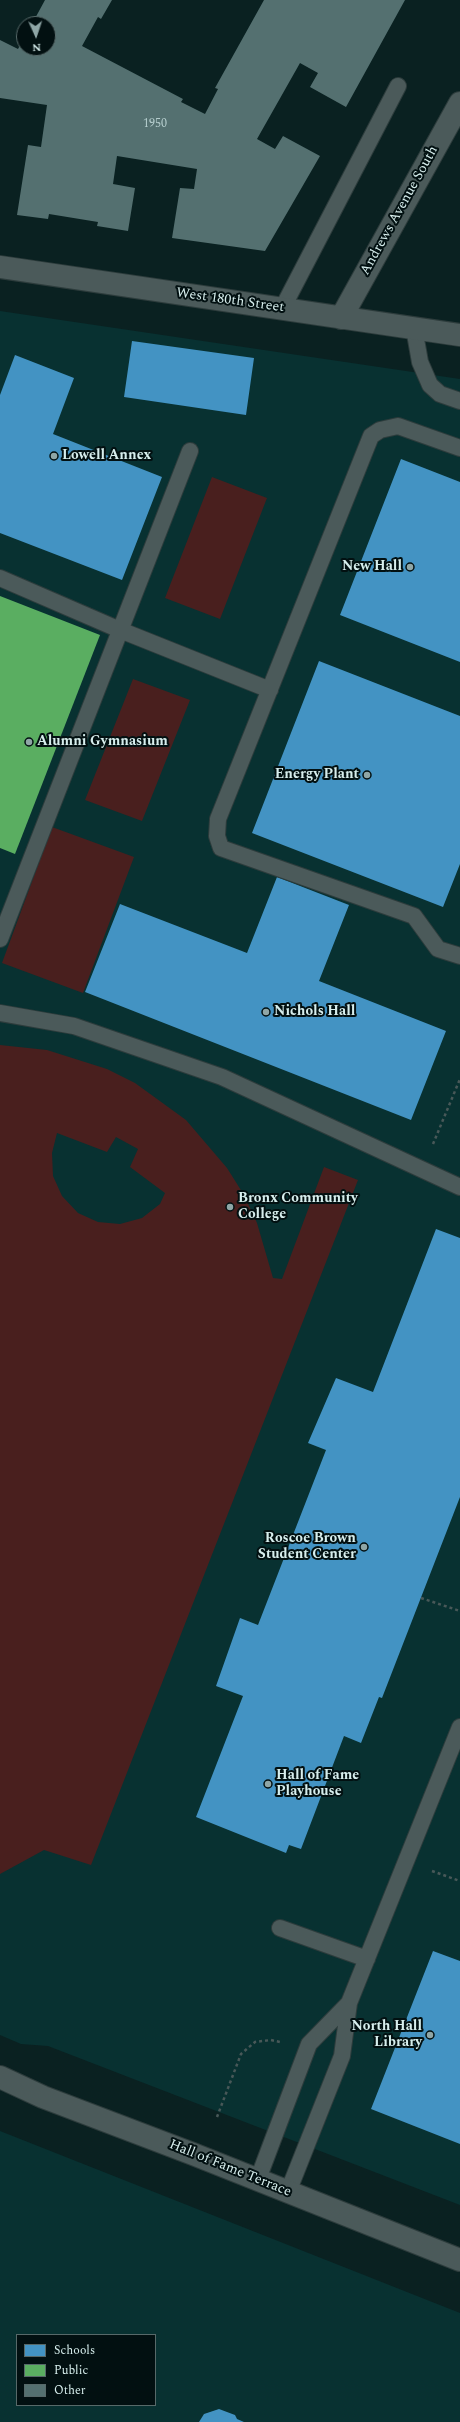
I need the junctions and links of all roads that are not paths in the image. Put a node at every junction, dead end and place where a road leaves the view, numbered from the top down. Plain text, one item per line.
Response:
1 (398, 86) dead end
2 (460, 104) edge
3 (0, 267) edge
4 (282, 309) junction
5 (341, 318) junction
6 (414, 328) junction
7 (460, 335) edge
8 (460, 401) edge
9 (460, 448) edge
10 (190, 451) dead end
11 (0, 578) edge
12 (120, 630) junction
13 (270, 690) junction
14 (0, 939) edge
15 (460, 956) edge
16 (0, 1013) edge
17 (460, 1187) edge
18 (460, 1727) edge
19 (280, 1928) dead end
20 (367, 1959) junction
21 (349, 2003) junction
22 (0, 2077) edge
23 (258, 2179) junction
24 (288, 2192) junction
25 (460, 2260) edge

1 - 4 lane
2 - 5 street, Andrews Avenue South
3 - 4 street, West 180th Street
4 - 5 street, West 180th Street
5 - 6 street, West 180th Street
6 - 7 street, West 180th Street
6 - 8 lane
9 - 13 lane
10 - 12 lane
11 - 12 lane
12 - 13 lane
12 - 14 lane
13 - 15 lane
16 - 17 lane
18 - 20 lane
19 - 20 lane
20 - 21 lane
21 - 23 lane
21 - 24 lane
22 - 23 street, Hall of Fame Terrace
23 - 24 street, Hall of Fame Terrace
24 - 25 street, Hall of Fame Terrace

